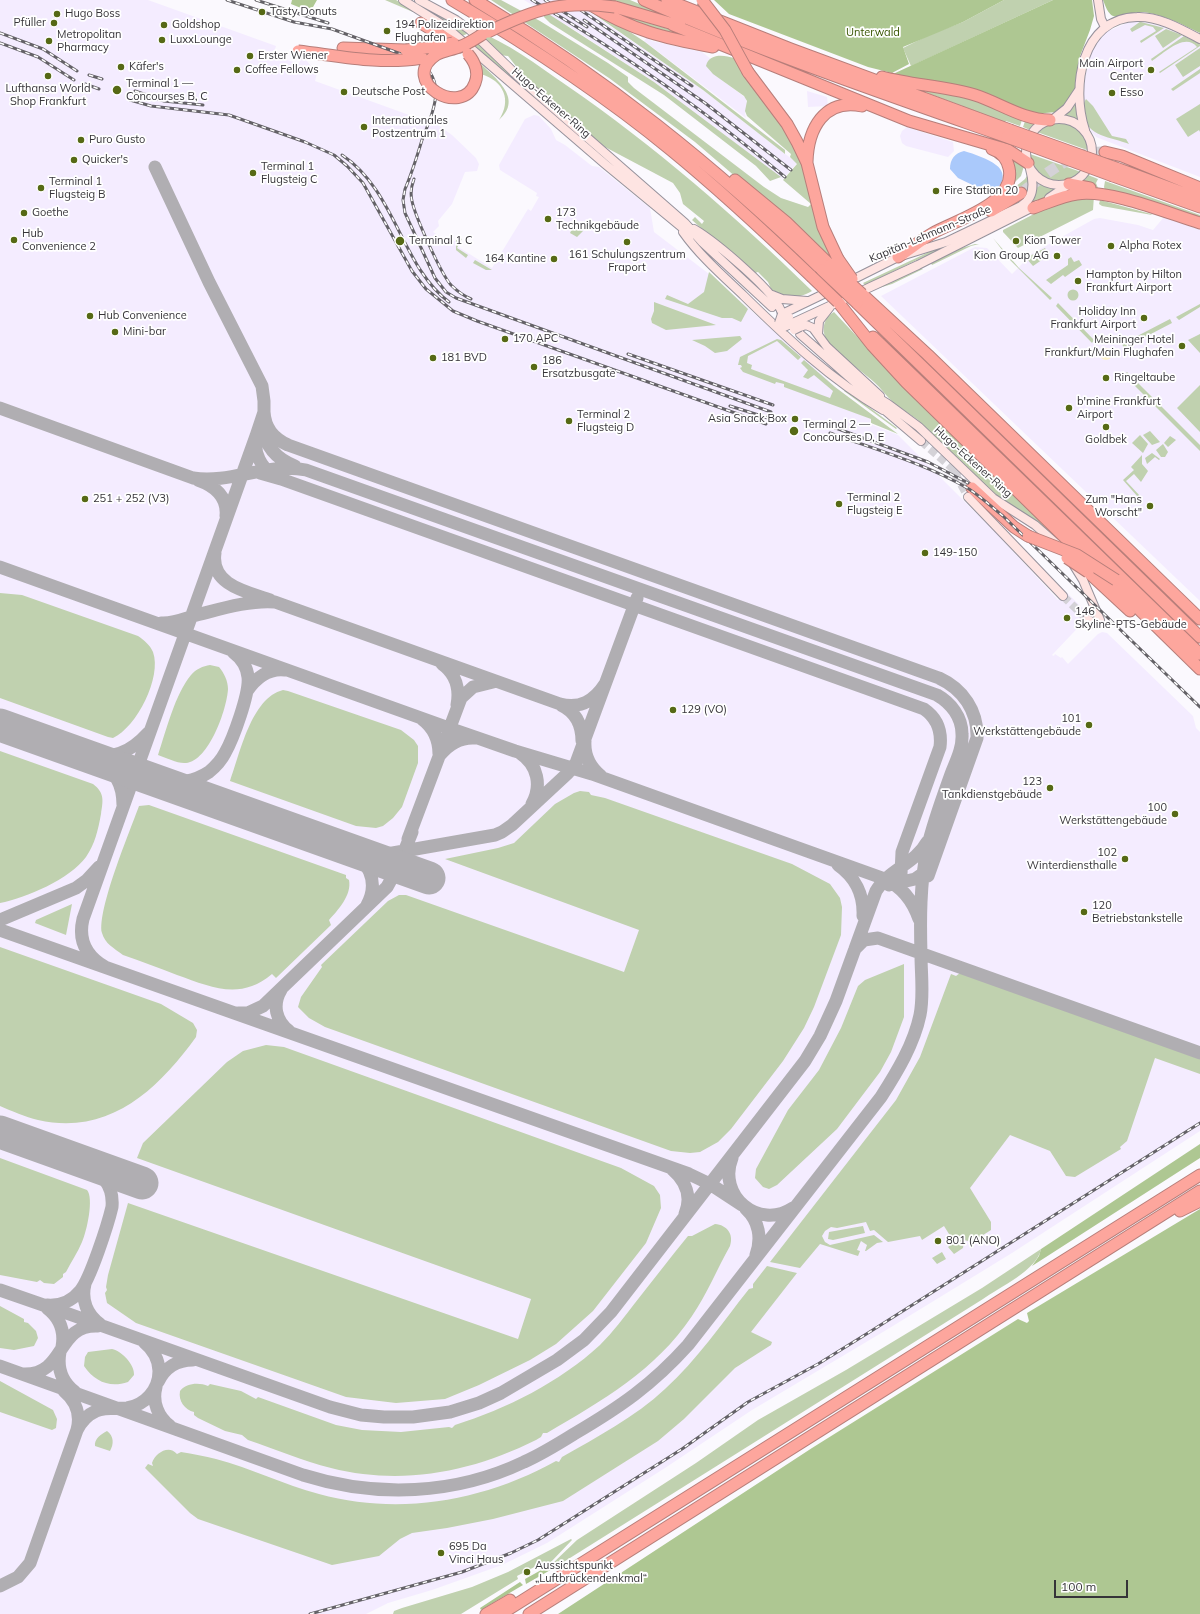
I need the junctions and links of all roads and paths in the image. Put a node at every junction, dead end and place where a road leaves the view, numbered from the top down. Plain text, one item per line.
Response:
1 (403, 0) edge
2 (419, 0) edge
3 (452, 0) edge
4 (475, 0) edge
5 (545, 0) edge
6 (584, 0) edge
7 (644, 0) edge
8 (667, 0) edge
9 (702, 0) edge
10 (1098, 0) edge
11 (527, 13) junction
12 (421, 23) joint
13 (673, 25) junction
14 (446, 26) junction
15 (1105, 27) junction
16 (483, 34) junction
17 (1200, 39) edge
18 (343, 48) dead end
19 (765, 49) junction
20 (298, 51) dead end
21 (436, 55) junction
22 (745, 55) junction
23 (850, 71) junction
24 (1079, 90) junction
25 (878, 109) junction
26 (1051, 120) junction
27 (1085, 130) junction
28 (1008, 134) junction
29 (971, 140) junction
30 (1105, 152) tunnel mouth
31 (807, 163) junction
32 (1029, 166) junction
33 (1114, 172) junction
34 (1068, 184) junction
35 (1200, 188) edge
36 (1021, 193) tunnel mouth
37 (1120, 198) junction
38 (1200, 199) edge
39 (1200, 207) edge
40 (1033, 208) junction
41 (1200, 223) edge
42 (683, 226) junction
43 (898, 257) junction
44 (830, 264) junction
45 (769, 293) junction
46 (862, 299) junction
47 (810, 301) junction
48 (840, 306) junction
49 (772, 307) dead end
50 (790, 318) junction
51 (782, 328) junction
52 (818, 334) junction
53 (886, 407) junction
54 (921, 441) tunnel mouth
55 (970, 492) joint
56 (1028, 536) junction
57 (1139, 595) junction
58 (1063, 596) tunnel mouth
59 (1200, 619) edge
60 (1093, 621) dead end
61 (1200, 637) edge
62 (1200, 654) edge
63 (1200, 669) edge
64 (1200, 677) edge
65 (1200, 1165) edge
66 (1200, 1175) edge
67 (1200, 1191) edge
68 (1200, 1201) edge
69 (1112, 1229) junction
70 (1140, 1229) junction
71 (558, 1578) junction
72 (533, 1612) edge
73 (486, 1614) edge
74 (501, 1614) edge

1 - 14 street, Hugo-Eckener-Ring
2 - 42 street, Hugo-Eckener-Ring
3 - 48 highway, bridge
4 - 44 highway
5 - 11 highway
6 - 22 highway
7 - 19 highway
8 - 23 highway
9 - 31 highway, bridge
10 - 15 street
11 - 13 highway, bridge
11 - 16 highway, bridge
12 - 14 street
12 - 21 highway, bridge
13 - 19 highway
13 - 22 highway
14 - 42 street, Hugo-Eckener-Ring
15 - 17 street
15 - 24 street
16 - 18 highway, bridge
16 - 21 highway, bridge
19 - 28 highway
20 - 21 highway, bridge
22 - 25 highway
23 - 26 highway
23 - 28 highway
24 - 26 street
24 - 27 street
25 - 29 highway
25 - 31 highway
26 - 27 street
26 - 32 street
27 - 34 street
28 - 33 highway, bridge
29 - 32 highway
29 - 43 highway
30 - 35 highway
31 - 44 highway
32 - 34 street
32 - 43 street, Kapitän-Lehmann-Straße
33 - 38 highway
33 - 39 highway
34 - 37 highway
34 - 40 street, Kapitän-Lehmann-Straße
36 - 43 highway
37 - 40 highway
37 - 41 highway
40 - 48 street, Kapitän-Lehmann-Straße
42 - 45 street, Hugo-Eckener-Ring
42 - 49 street, Hugo-Eckener-Ring
42 - 51 street, Hugo-Eckener-Ring
43 - 47 street, Kapitän-Lehmann-Straße
44 - 46 highway, bridge
44 - 46 highway, bridge
45 - 47 street
45 - 50 street, Hugo-Eckener-Ring
46 - 59 highway
46 - 61 highway
47 - 50 street, Kapitän-Lehmann-Straße
48 - 50 street, Kapitän-Lehmann-Straße
48 - 52 street, Kapitän-Lehmann-Straße
48 - 57 highway
48 - 63 highway
50 - 51 street, bridge
50 - 51 street, Kapitän-Lehmann-Straße
50 - 51 street, bridge
50 - 52 street
50 - 53 street, Hugo-Eckener-Ring
51 - 53 street, Hugo-Eckener-Ring
52 - 53 street, Hugo-Eckener-Ring
53 - 54 street, Hugo-Eckener-Ring
53 - 60 street, Hugo-Eckener-Ring
55 - 56 highway
55 - 58 street
56 - 57 highway, bridge
56 - 64 highway, bridge
57 - 62 highway
65 - 69 highway
66 - 69 highway
67 - 70 highway
68 - 70 highway
69 - 71 highway
70 - 72 highway
71 - 73 highway
71 - 74 highway

